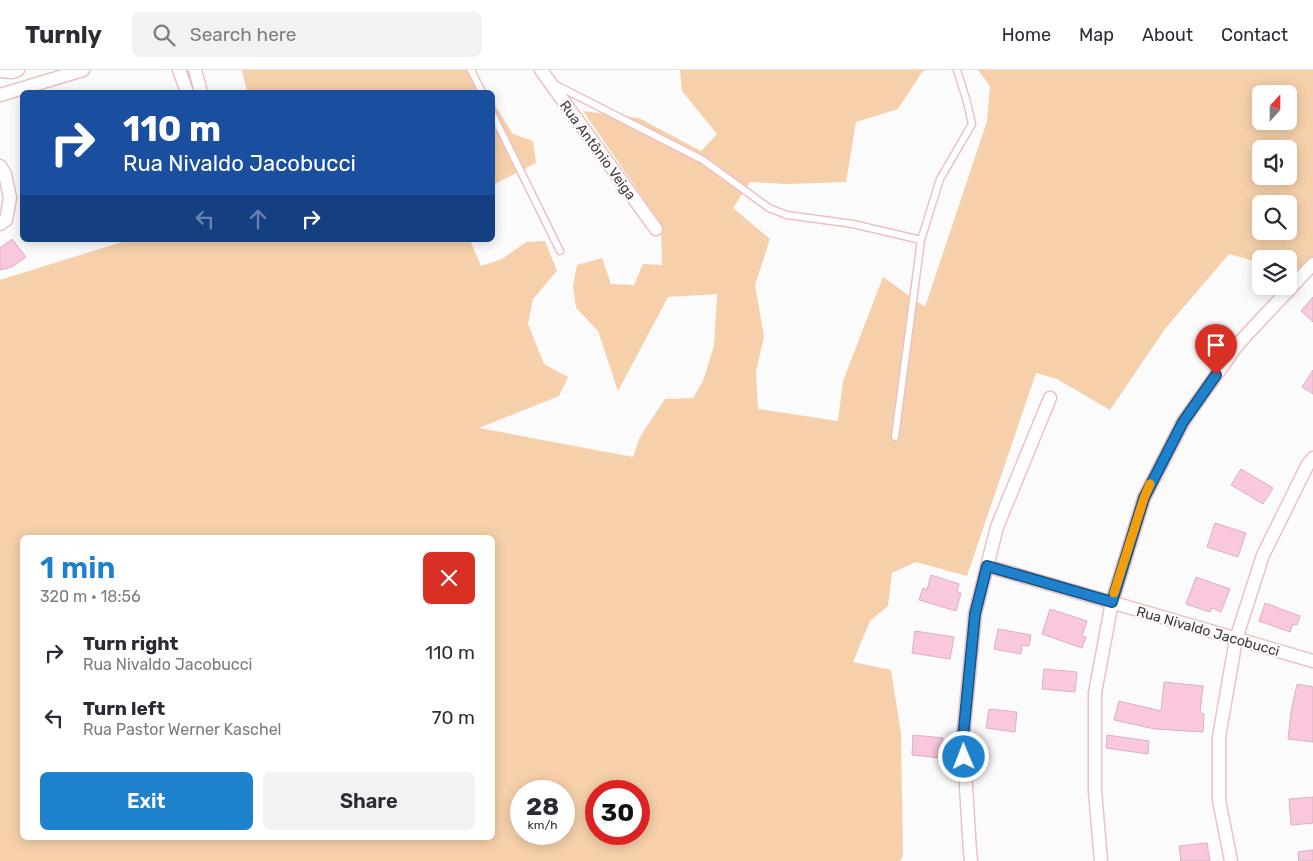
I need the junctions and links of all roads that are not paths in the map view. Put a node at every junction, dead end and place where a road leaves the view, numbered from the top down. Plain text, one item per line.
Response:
1 (18, 70) edge
2 (83, 70) edge
3 (179, 70) edge
4 (195, 70) edge
5 (471, 70) edge
6 (957, 70) edge
7 (0, 71) edge
8 (545, 75) edge
9 (186, 90) edge
10 (200, 90) edge
11 (481, 90) edge
12 (0, 95) edge
13 (495, 119) edge
14 (0, 166) edge
15 (0, 224) edge
16 (656, 229) dead end
17 (921, 240) junction
18 (560, 251) dead end
19 (1313, 264) edge
20 (1050, 398) dead end
21 (895, 437) dead end
22 (1313, 458) edge
23 (987, 566) junction
24 (1112, 602) junction
25 (1236, 639) junction
26 (1313, 662) edge
27 (971, 861) edge
28 (1101, 861) edge
29 (1230, 861) edge

1 - 7 street
2 - 12 street
3 - 9 street
4 - 10 street
5 - 11 lane
6 - 17 lane
8 - 16 street, Rua Antônio Veiga
8 - 17 lane
13 - 18 lane
14 - 15 street
17 - 21 lane
19 - 24 street
20 - 23 street
22 - 25 street
23 - 24 street, Rua Nivaldo Jacobucci
23 - 27 street
24 - 25 street, Rua Nivaldo Jacobucci
24 - 28 street
25 - 26 street, Rua Nivaldo Jacobucci
25 - 29 street

